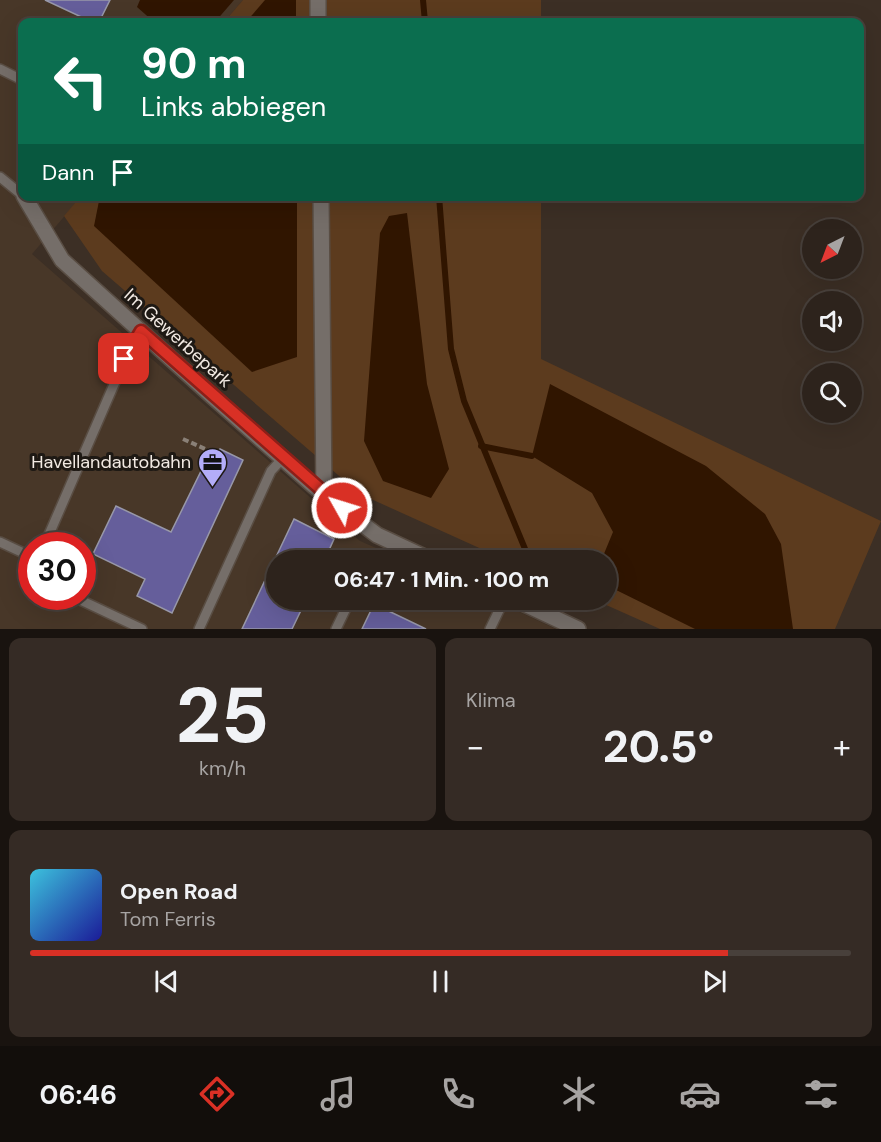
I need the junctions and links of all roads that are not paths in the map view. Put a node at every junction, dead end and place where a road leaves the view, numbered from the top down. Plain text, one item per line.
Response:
1 (318, 0) edge
2 (318, 18) edge
3 (0, 69) edge
4 (18, 78) edge
5 (0, 177) edge
6 (18, 192) edge
7 (26, 201) edge
8 (321, 201) edge
9 (141, 331) junction
10 (284, 457) junction
11 (324, 495) junction
12 (50, 532) edge
13 (0, 542) edge
14 (18, 550) edge
15 (402, 550) edge
16 (96, 607) edge
17 (345, 610) edge
18 (499, 610) edge
19 (537, 610) edge
20 (142, 629) edge
21 (200, 629) edge
22 (336, 629) edge
23 (490, 629) edge
24 (578, 629) edge

1 - 2 street
3 - 4 lane
5 - 6 lane
7 - 9 street, Im Gewerbepark
8 - 11 street
9 - 10 street, Im Gewerbepark
9 - 12 lane
10 - 11 street, Im Gewerbepark
10 - 21 lane
11 - 15 street, Im Gewerbepark
13 - 14 lane
16 - 20 lane
17 - 22 lane
18 - 23 lane
19 - 24 street

